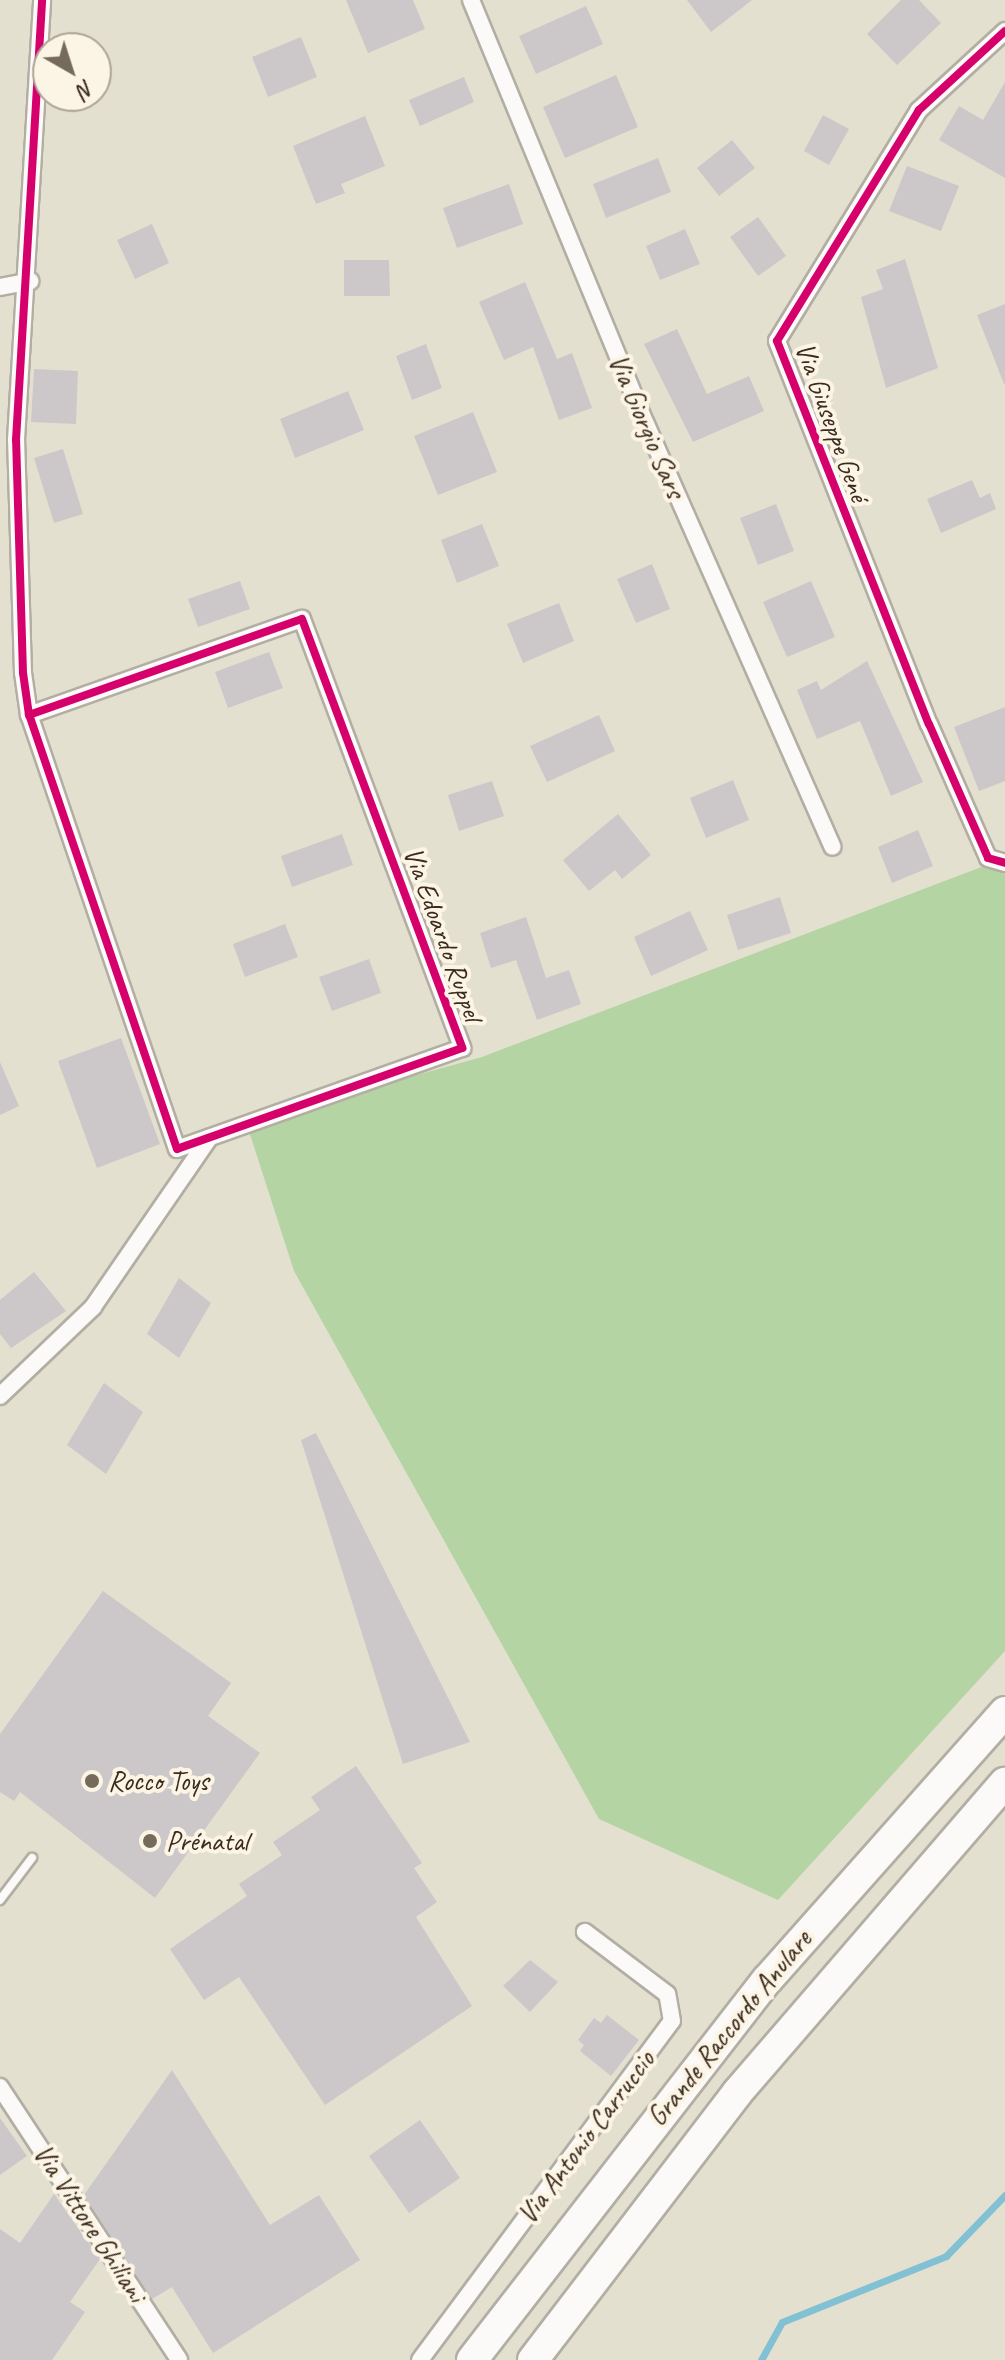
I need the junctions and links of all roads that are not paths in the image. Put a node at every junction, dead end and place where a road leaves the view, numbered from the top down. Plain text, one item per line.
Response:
1 (42, 0) edge
2 (471, 0) edge
3 (1005, 31) edge
4 (30, 281) junction
5 (0, 287) edge
6 (29, 715) junction
7 (833, 847) dead end
8 (1005, 863) edge
9 (209, 1138) junction
10 (0, 1396) edge
11 (1005, 1712) edge
12 (1005, 1783) edge
13 (32, 1858) dead end
14 (0, 1900) edge
15 (585, 1932) dead end
16 (0, 2087) edge
17 (179, 2360) edge
18 (420, 2360) edge
19 (472, 2360) edge
20 (533, 2360) edge

1 - 4 street, Via Edoardo Ruppel
2 - 7 street, Via Giorgio Sars
3 - 8 street, Via Giuseppe Gené
4 - 5 street
4 - 6 street, Via Edoardo Ruppel
6 - 9 street, Via Edoardo Ruppel
6 - 9 street, Via Edoardo Ruppel
9 - 10 street
11 - 19 highway, Grande Raccordo Anulare
12 - 20 highway, Grande Raccordo Anulare
13 - 14 lane
15 - 18 street, Via Antonio Carruccio
16 - 17 street, Via Vittore Ghiliani

